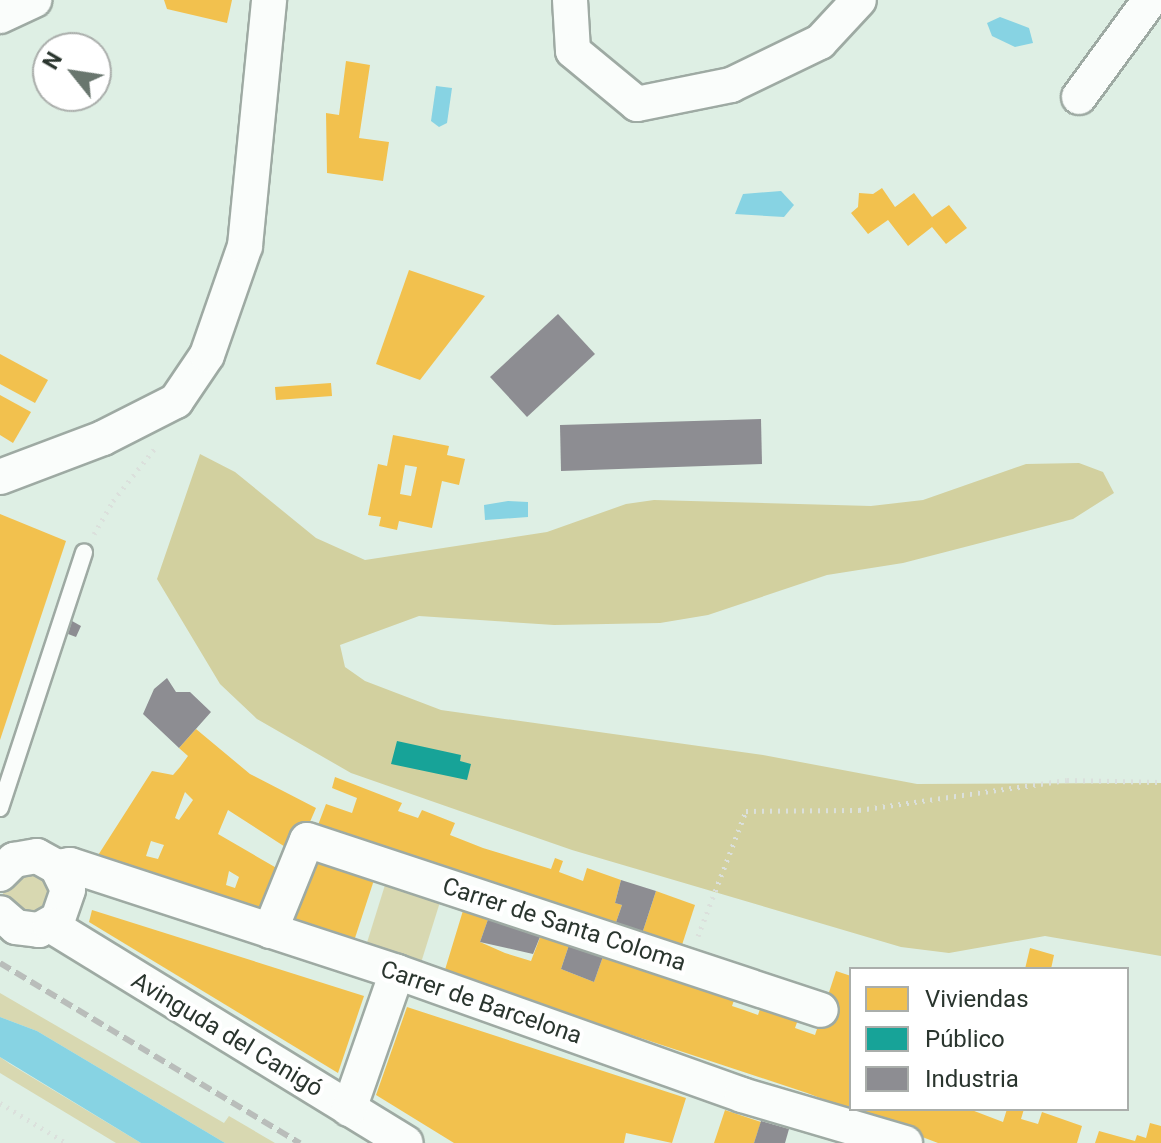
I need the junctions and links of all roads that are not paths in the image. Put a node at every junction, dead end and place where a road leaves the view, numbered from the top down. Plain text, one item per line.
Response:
1 (34, 0) edge
2 (269, 0) edge
3 (570, 0) edge
4 (859, 0) edge
5 (1150, 0) edge
6 (0, 16) edge
7 (1079, 97) dead end
8 (0, 477) edge
9 (84, 552) road end
10 (0, 808) edge
11 (57, 867) junction
12 (1, 868) edge
13 (0, 913) edge
14 (50, 925) junction
15 (270, 931) junction
16 (397, 972) junction
17 (821, 1010) dead end
18 (349, 1109) junction
19 (897, 1142) edge
20 (406, 1143) edge

1 - 6 street
2 - 8 street
3 - 4 street
5 - 7 street
9 - 10 lane
11 - 12 street, Carrer de Barcelona
11 - 14 street
11 - 15 street, Carrer de Barcelona
13 - 14 street
14 - 18 street, Avinguda del Canigó
15 - 16 street, Carrer de Barcelona
15 - 17 street, Carrer de Santa Coloma
16 - 18 street
16 - 19 street, Carrer de Barcelona
18 - 20 street, Avinguda del Canigó

